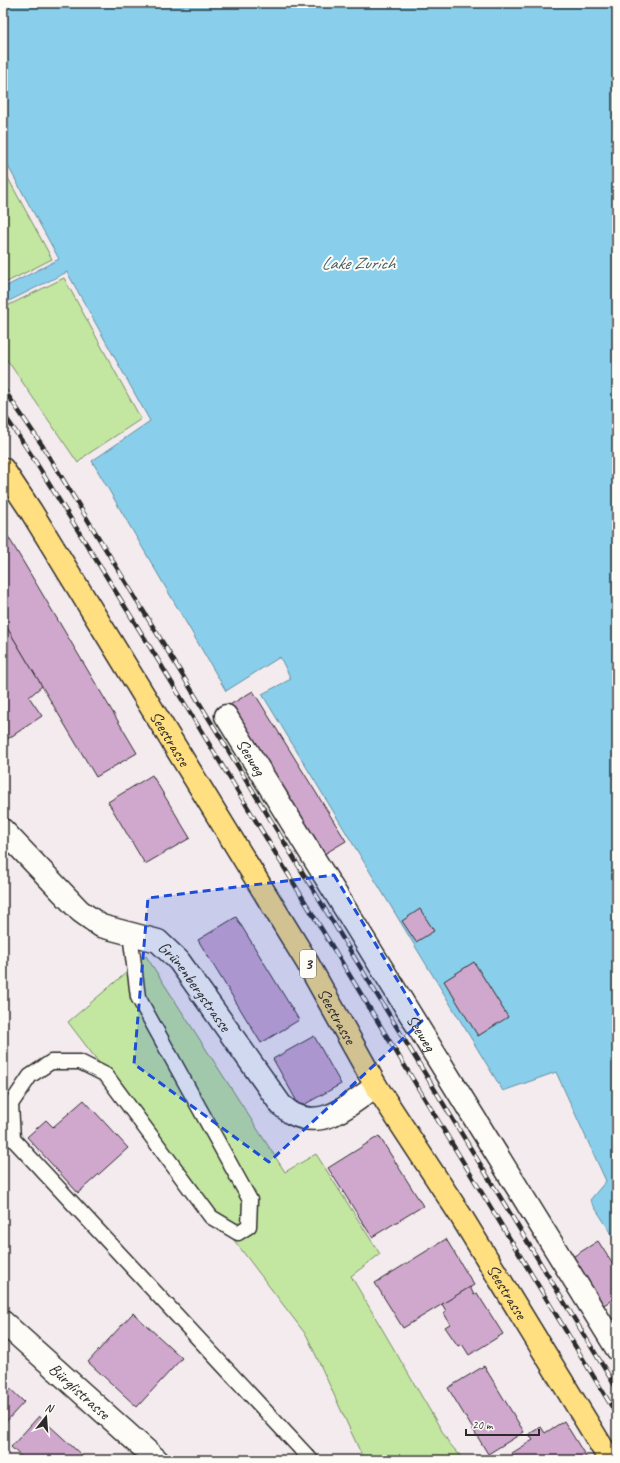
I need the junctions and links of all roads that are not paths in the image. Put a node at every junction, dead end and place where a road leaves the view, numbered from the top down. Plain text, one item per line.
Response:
1 (3, 470) edge
2 (226, 716) dead end
3 (3, 830) edge
4 (130, 934) junction
5 (376, 1086) junction
6 (3, 1322) edge
7 (617, 1350) edge
8 (157, 1460) edge
9 (311, 1460) edge
10 (610, 1460) edge

1 - 5 main road, Seestrasse / 3
2 - 7 street, Seeweg
3 - 4 street, Grünenbergstrasse
4 - 5 street, Grünenbergstrasse
4 - 9 lane
5 - 10 main road, Seestrasse / 3
6 - 8 street, Bürglistrasse

